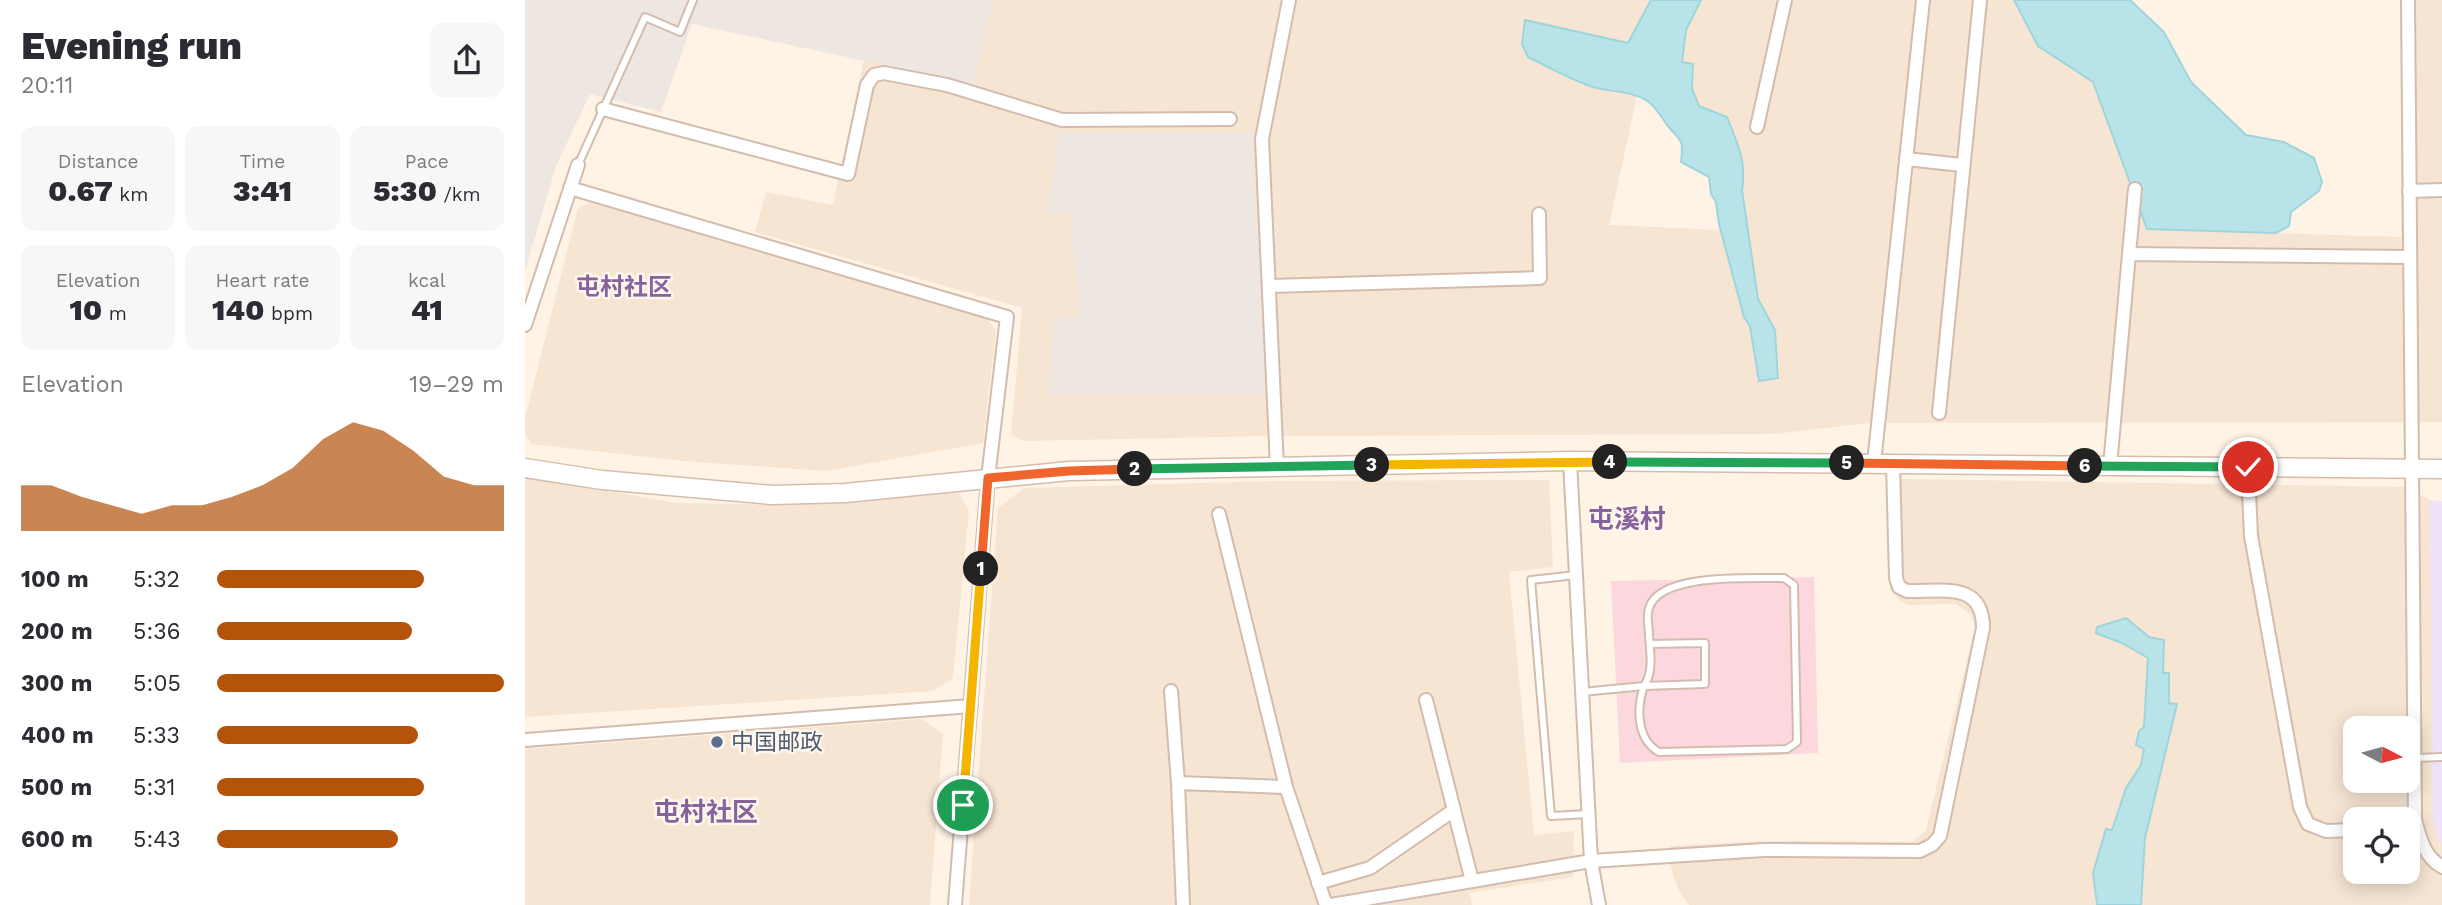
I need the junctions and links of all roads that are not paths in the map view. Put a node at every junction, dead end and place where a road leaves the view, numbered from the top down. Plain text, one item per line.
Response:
1 (693, 0) edge
2 (1289, 0) edge
3 (1784, 0) edge
4 (1923, 0) edge
5 (1980, 0) edge
6 (2408, 0) edge
7 (603, 109) junction
8 (1230, 119) dead end
9 (1757, 127) dead end
10 (1906, 159) junction
11 (578, 165) joint
12 (1962, 165) junction
13 (570, 188) junction
14 (2135, 189) dead end
15 (2442, 190) edge
16 (2409, 191) junction
17 (1539, 214) dead end
18 (2129, 254) junction
19 (2410, 257) junction
20 (1269, 286) junction
21 (525, 326) edge
22 (1939, 413) dead end
23 (1570, 461) junction
24 (1874, 463) junction
25 (1893, 464) junction
26 (2110, 466) junction
27 (1277, 467) junction
28 (2248, 467) junction
29 (525, 468) edge
30 (2410, 469) junction
31 (2442, 470) edge
32 (988, 478) junction
33 (1219, 514) dead end
34 (1576, 575) junction
35 (1650, 644) junction
36 (1644, 686) junction
37 (1171, 691) dead end
38 (1582, 692) junction
39 (1426, 700) dead end
40 (971, 706) junction
41 (2413, 716) edge
42 (525, 740) edge
43 (2442, 757) edge
44 (2420, 758) edge
45 (1178, 783) junction
46 (1286, 787) junction
47 (1454, 810) junction
48 (1588, 814) junction
49 (2343, 830) edge
50 (2420, 842) edge
51 (1591, 861) junction
52 (2442, 867) edge
53 (1472, 881) junction
54 (1318, 883) junction
55 (955, 905) edge
56 (1183, 905) edge
57 (1326, 905) edge
58 (1331, 905) edge
59 (1599, 905) edge

1 - 7 lane
2 - 20 street
3 - 9 street
4 - 10 street
5 - 12 street
6 - 16 street
7 - 8 street
7 - 11 lane
10 - 12 street
10 - 24 street
11 - 13 street
12 - 22 street
13 - 21 street
13 - 32 street
14 - 18 street
15 - 16 street
16 - 19 street
17 - 20 street
18 - 19 street
18 - 26 street
19 - 30 street
20 - 27 street
23 - 24 main road
23 - 27 main road
23 - 34 street
24 - 25 main road
25 - 26 main road
25 - 51 street
26 - 28 main road
27 - 32 main road
28 - 30 main road
28 - 49 street
29 - 32 main road
30 - 31 main road
30 - 41 street
32 - 40 street
33 - 46 street
34 - 38 street
34 - 48 lane
35 - 36 lane
35 - 36 lane
35 - 36 lane
36 - 38 lane
37 - 45 street
38 - 48 street
39 - 47 street
40 - 42 street
40 - 55 street
43 - 44 lane
45 - 46 street
45 - 56 street
46 - 54 street
47 - 53 street
47 - 54 street
48 - 51 street
50 - 52 street
51 - 53 street
51 - 59 street
53 - 58 street
54 - 57 street

